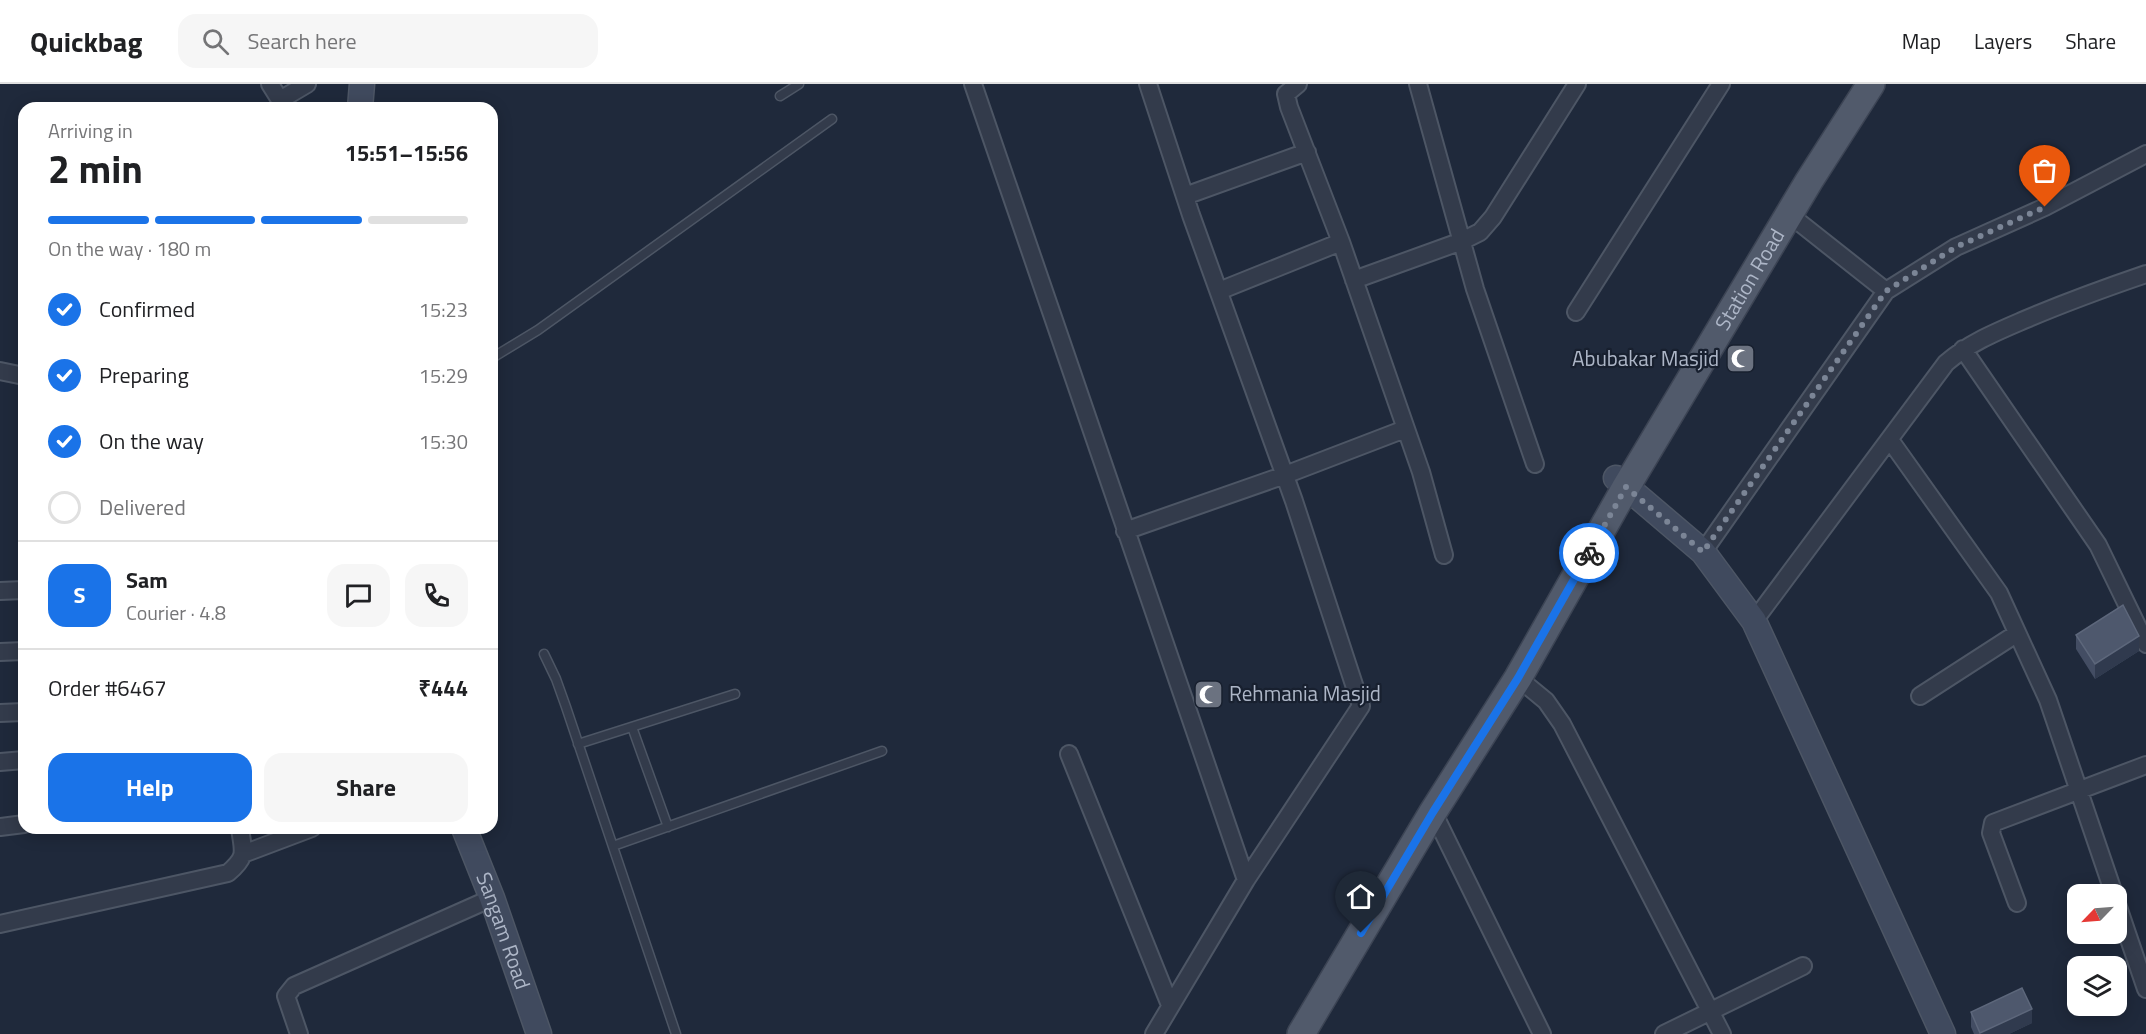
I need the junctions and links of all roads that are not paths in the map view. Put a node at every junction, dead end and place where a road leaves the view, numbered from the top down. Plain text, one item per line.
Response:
1 (270, 84) edge
2 (307, 84) edge
3 (362, 84) edge
4 (799, 84) edge
5 (973, 84) edge
6 (1148, 84) edge
7 (1298, 84) edge
8 (1418, 84) edge
9 (1577, 84) edge
10 (1720, 84) edge
11 (1852, 84) edge
12 (1871, 84) edge
13 (780, 96) dead end
14 (281, 102) edge
15 (284, 102) edge
16 (360, 102) edge
17 (832, 119) dead end
18 (1307, 152) junction
19 (2146, 154) edge
20 (1185, 196) junction
21 (1790, 215) junction
22 (1341, 242) junction
23 (1462, 242) junction
24 (2146, 274) edge
25 (1354, 280) junction
26 (1219, 291) junction
27 (1886, 291) junction
28 (1576, 312) dead end
29 (1963, 349) junction
30 (498, 354) edge
31 (0, 371) edge
32 (18, 375) edge
33 (1405, 429) junction
34 (1890, 440) junction
35 (1535, 464) dead end
36 (1285, 475) junction
37 (1621, 482) junction
38 (1125, 531) junction
39 (1703, 552) junction
40 (1444, 555) dead end
41 (18, 590) edge
42 (0, 591) edge
43 (1754, 621) junction
44 (2016, 634) junction
45 (2146, 644) edge
46 (18, 651) edge
47 (0, 652) edge
48 (544, 654) dead end
49 (1518, 678) junction
50 (735, 694) dead end
51 (1920, 696) dead end
52 (18, 712) edge
53 (0, 713) edge
54 (633, 727) junction
55 (578, 744) junction
56 (882, 751) dead end
57 (1069, 754) dead end
58 (18, 760) edge
59 (0, 762) edge
60 (2146, 765) edge
61 (2080, 791) junction
62 (1433, 812) junction
63 (18, 825) edge
64 (0, 827) edge
65 (668, 827) junction
66 (241, 834) edge
67 (296, 834) edge
68 (466, 834) edge
69 (613, 846) junction
70 (243, 854) junction
71 (1246, 880) junction
72 (2111, 884) edge
73 (492, 898) junction
74 (2017, 903) dead end
75 (0, 924) edge
76 (2127, 933) edge
77 (1803, 966) dead end
78 (2146, 989) edge
79 (1170, 1005) junction
80 (1711, 1012) junction
81 (299, 1034) edge
82 (539, 1034) edge
83 (676, 1034) edge
84 (1154, 1034) edge
85 (1287, 1034) edge
86 (1301, 1034) edge
87 (1542, 1034) edge
88 (1664, 1034) edge
89 (1722, 1034) edge
90 (1943, 1034) edge

1 - 14 street
2 - 15 street
3 - 16 street
4 - 13 lane
5 - 38 street
6 - 20 street
7 - 18 street
8 - 23 street
9 - 23 street
10 - 28 street
11 - 37 main road, Station Road
12 - 21 main road, Station Road
17 - 30 lane
18 - 20 street
18 - 22 street
19 - 27 street
20 - 26 street
21 - 27 street
21 - 37 main road, Station Road
22 - 25 street
22 - 26 street
23 - 25 street
23 - 35 street
24 - 29 street
25 - 33 street
26 - 36 street
27 - 39 street
29 - 34 street
29 - 45 street
31 - 32 street
33 - 36 street
33 - 40 street
34 - 43 street
34 - 44 street
36 - 38 street
36 - 71 street
37 - 39 street
37 - 49 main road, Station Road
37 - 85 main road, Station Road
38 - 71 street
39 - 43 street
41 - 42 street
43 - 90 street
44 - 51 street
44 - 61 street
46 - 47 street
48 - 55 lane
49 - 62 main road, Station Road
49 - 80 street
50 - 54 lane
52 - 53 street
54 - 55 lane
54 - 65 lane
55 - 69 lane
56 - 65 lane
57 - 79 street
58 - 59 street
60 - 61 street
61 - 72 street
61 - 74 street
62 - 86 main road, Station Road
62 - 87 street
63 - 64 street
65 - 69 lane
66 - 70 street
67 - 70 street
68 - 73 street, Sangam Road
69 - 83 lane
70 - 75 street
71 - 79 street
73 - 81 street
73 - 82 street, Sangam Road
76 - 78 street
77 - 80 street
79 - 84 street
80 - 88 street
80 - 89 street

